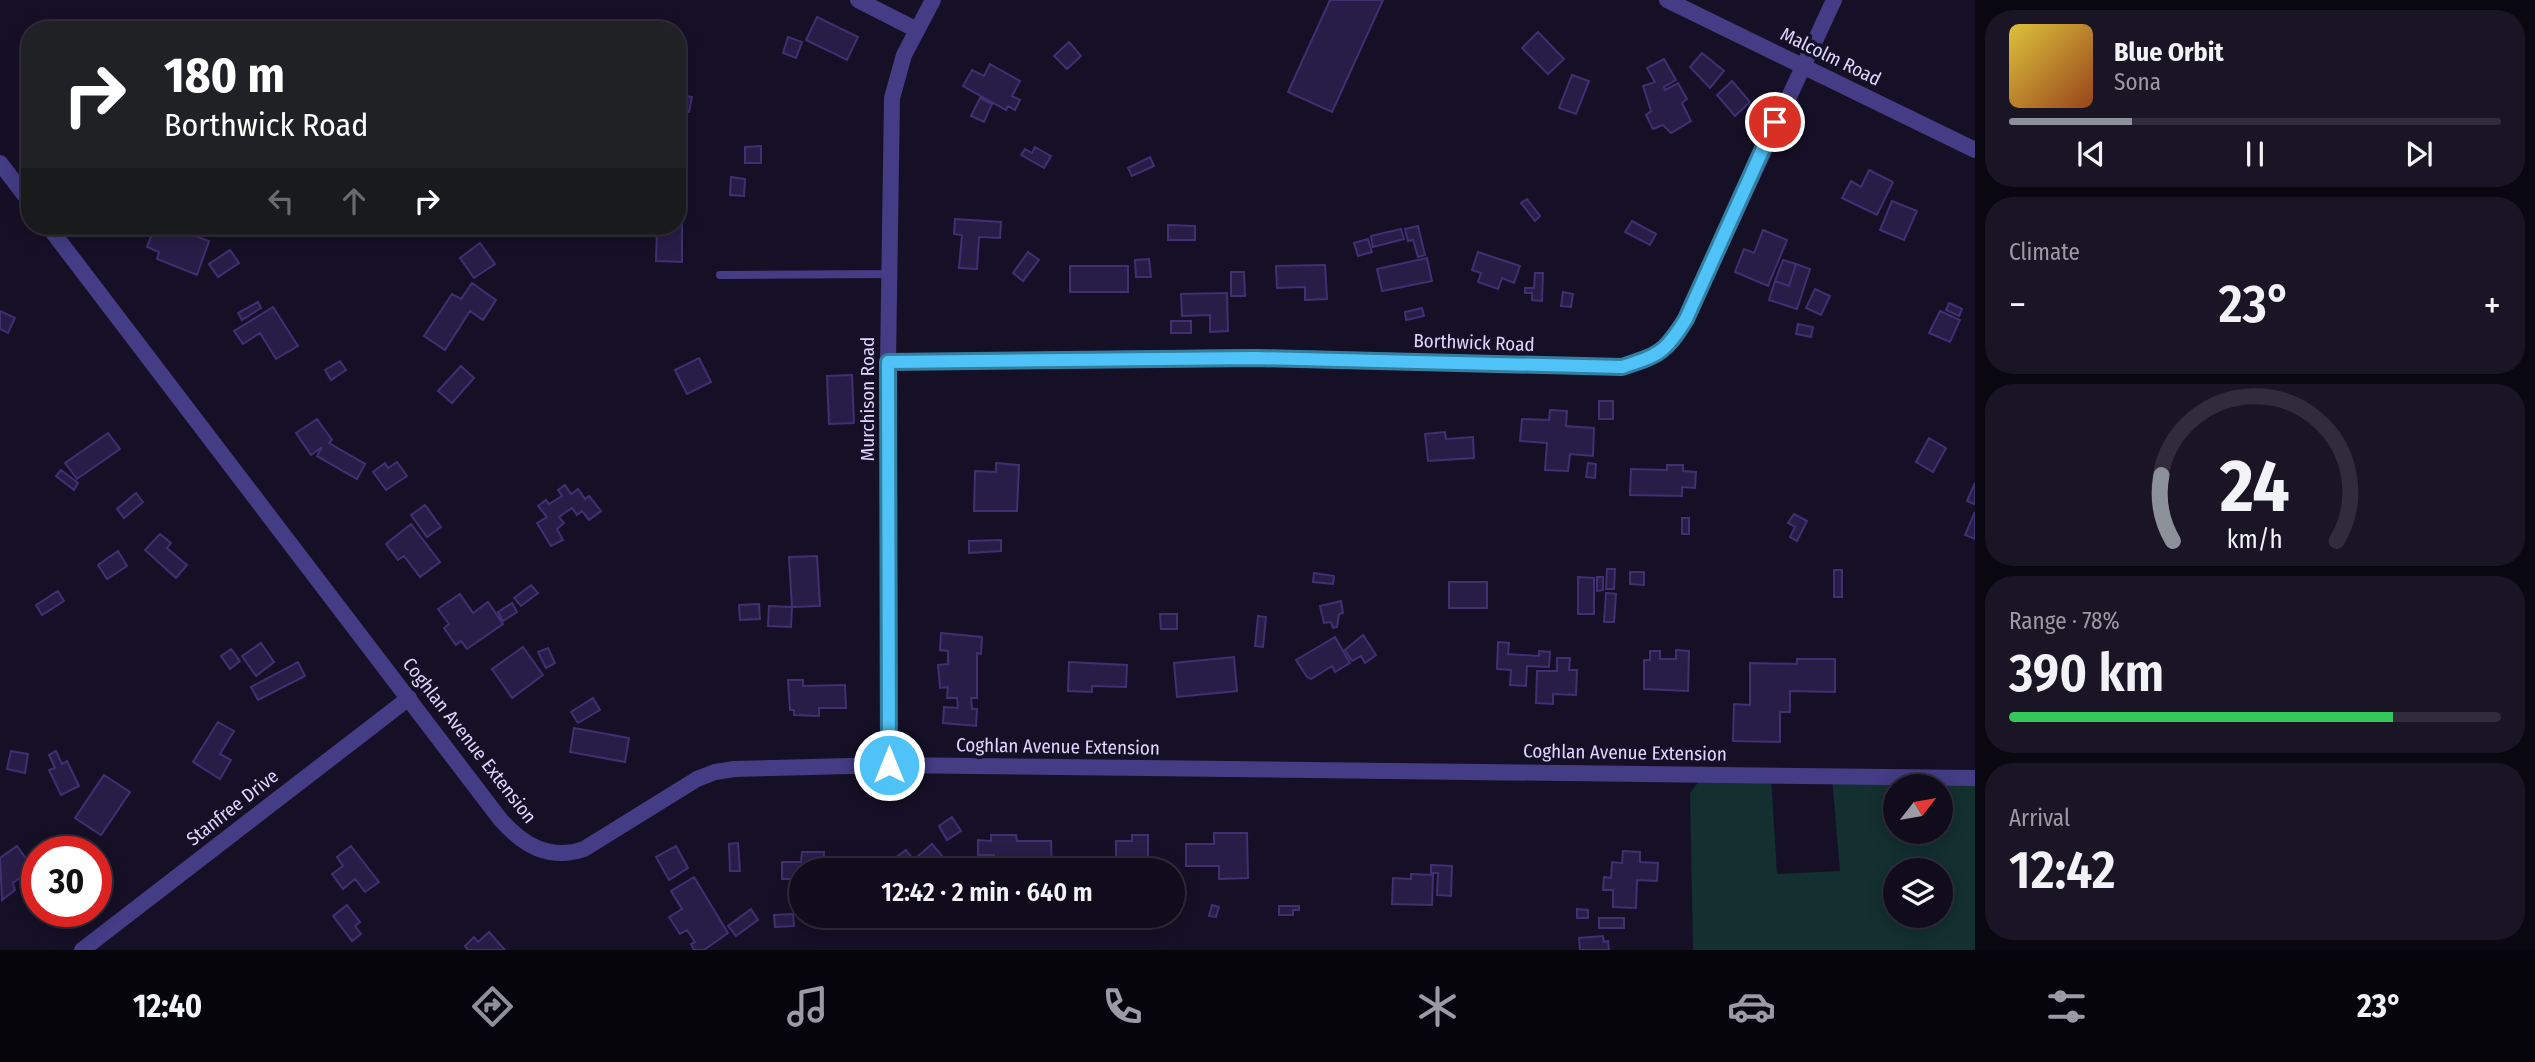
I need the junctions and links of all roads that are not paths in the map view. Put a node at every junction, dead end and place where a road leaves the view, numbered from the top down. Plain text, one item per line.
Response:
1 (858, 0) edge
2 (933, 0) edge
3 (1667, 0) edge
4 (1835, 0) edge
5 (917, 30) junction
6 (1803, 65) junction
7 (1975, 150) edge
8 (0, 163) edge
9 (21, 190) edge
10 (55, 235) edge
11 (889, 274) junction
12 (720, 275) dead end
13 (888, 362) junction
14 (409, 698) junction
15 (889, 765) junction
16 (1975, 778) edge
17 (82, 950) edge

1 - 5 street
2 - 5 street, Murchison Road
3 - 6 street, Malcolm Road
4 - 6 street, Borthwick Road
5 - 11 street, Murchison Road
6 - 7 street, Malcolm Road
6 - 13 street, Borthwick Road
8 - 9 street
10 - 14 street, Coghlan Avenue Extension
11 - 12 lane
11 - 13 street, Murchison Road
13 - 15 street, Murchison Road
14 - 15 street, Coghlan Avenue Extension
14 - 17 street, Stanfree Drive
15 - 16 street, Coghlan Avenue Extension

